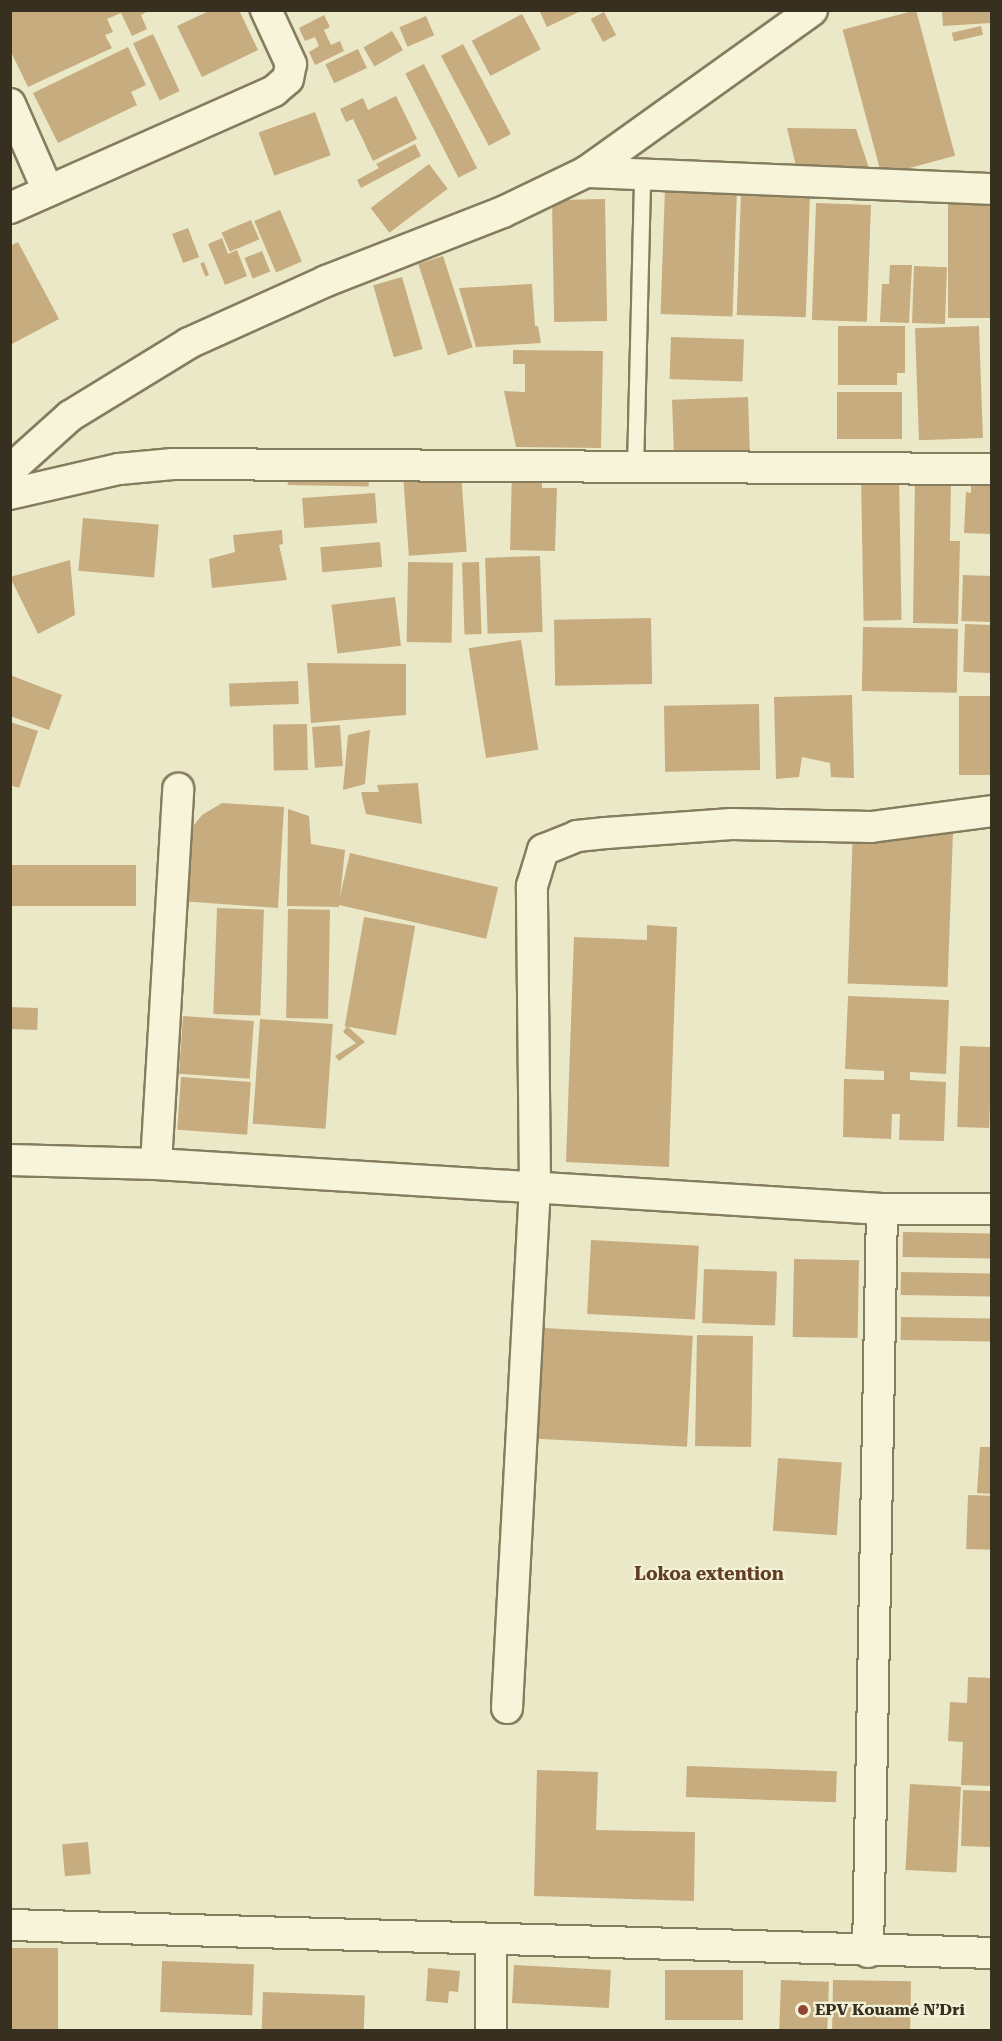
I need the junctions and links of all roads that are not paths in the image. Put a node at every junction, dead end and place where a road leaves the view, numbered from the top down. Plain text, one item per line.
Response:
1 (266, 10) edge
2 (812, 10) edge
3 (10, 104) edge
4 (586, 172) junction
5 (642, 174) junction
6 (992, 189) edge
7 (48, 190) junction
8 (10, 208) edge
9 (635, 468) junction
10 (992, 469) edge
11 (10, 470) edge
12 (10, 494) edge
13 (178, 789) dead end
14 (992, 811) edge
15 (10, 1160) edge
16 (156, 1164) junction
17 (535, 1186) junction
18 (882, 1209) junction
19 (992, 1209) edge
20 (507, 1708) dead end
21 (10, 1925) edge
22 (491, 1941) junction
23 (868, 1952) junction
24 (992, 1953) edge
25 (490, 2031) edge

1 - 7 street
2 - 4 street
3 - 7 street
4 - 5 street
4 - 11 street
5 - 6 street
5 - 9 lane
7 - 8 street
9 - 10 street
9 - 12 street
13 - 16 street
14 - 17 street
15 - 16 street
16 - 17 street
17 - 18 street
17 - 20 street
18 - 19 street
18 - 23 street
21 - 22 street
22 - 23 street
22 - 25 street
23 - 24 street

